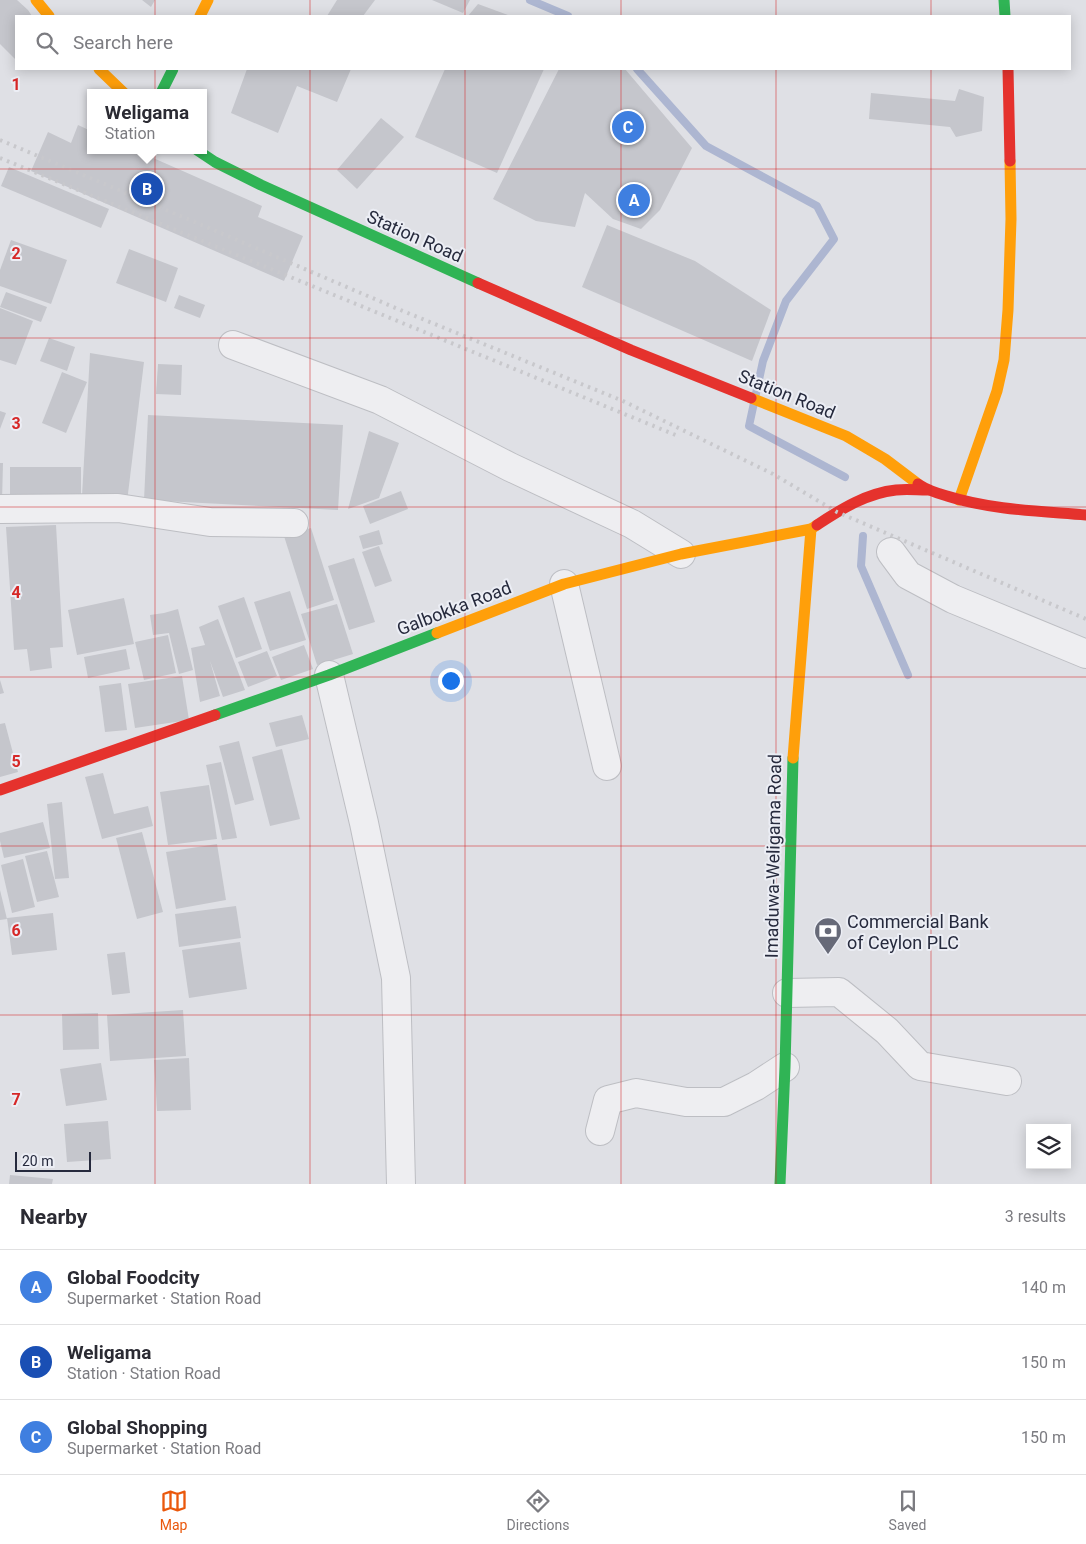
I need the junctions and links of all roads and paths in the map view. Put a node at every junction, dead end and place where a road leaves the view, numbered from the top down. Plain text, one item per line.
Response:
1 (36, 0) edge
2 (208, 0) edge
3 (1004, 0) edge
4 (48, 15) edge
5 (200, 15) edge
6 (1005, 15) edge
7 (100, 70) edge
8 (172, 70) edge
9 (1008, 70) edge
10 (120, 89) edge
11 (163, 89) edge
12 (203, 154) edge
13 (233, 345) dead end
14 (927, 490) junction
15 (959, 500) junction
16 (0, 509) edge
17 (1086, 515) edge
18 (294, 523) dead end
19 (811, 529) junction
20 (891, 552) dead end
21 (681, 554) junction
22 (564, 584) junction
23 (1086, 654) edge
24 (329, 675) junction
25 (607, 766) dead end
26 (0, 790) edge
27 (787, 993) junction
28 (785, 1067) junction
29 (1007, 1082) dead end
30 (600, 1132) dead end
31 (401, 1184) edge
32 (780, 1184) edge

1 - 4 main road
2 - 5 main road
3 - 6 main road
7 - 10 main road
8 - 11 main road
9 - 15 main road
12 - 14 main road, Station Road
13 - 21 street
14 - 15 main road, Station Road
14 - 19 main road, Galbokka Road
15 - 17 main road, Station Road
16 - 18 street
19 - 21 main road, Galbokka Road
19 - 27 main road, Imaduwa-Weligama Road
20 - 23 street
21 - 22 main road, Galbokka Road
22 - 24 main road, Galbokka Road
22 - 25 street
24 - 26 main road, Galbokka Road
24 - 31 street
27 - 28 main road, Imaduwa-Weligama Road
27 - 29 street
28 - 30 street
28 - 32 main road, Imaduwa-Weligama Road

